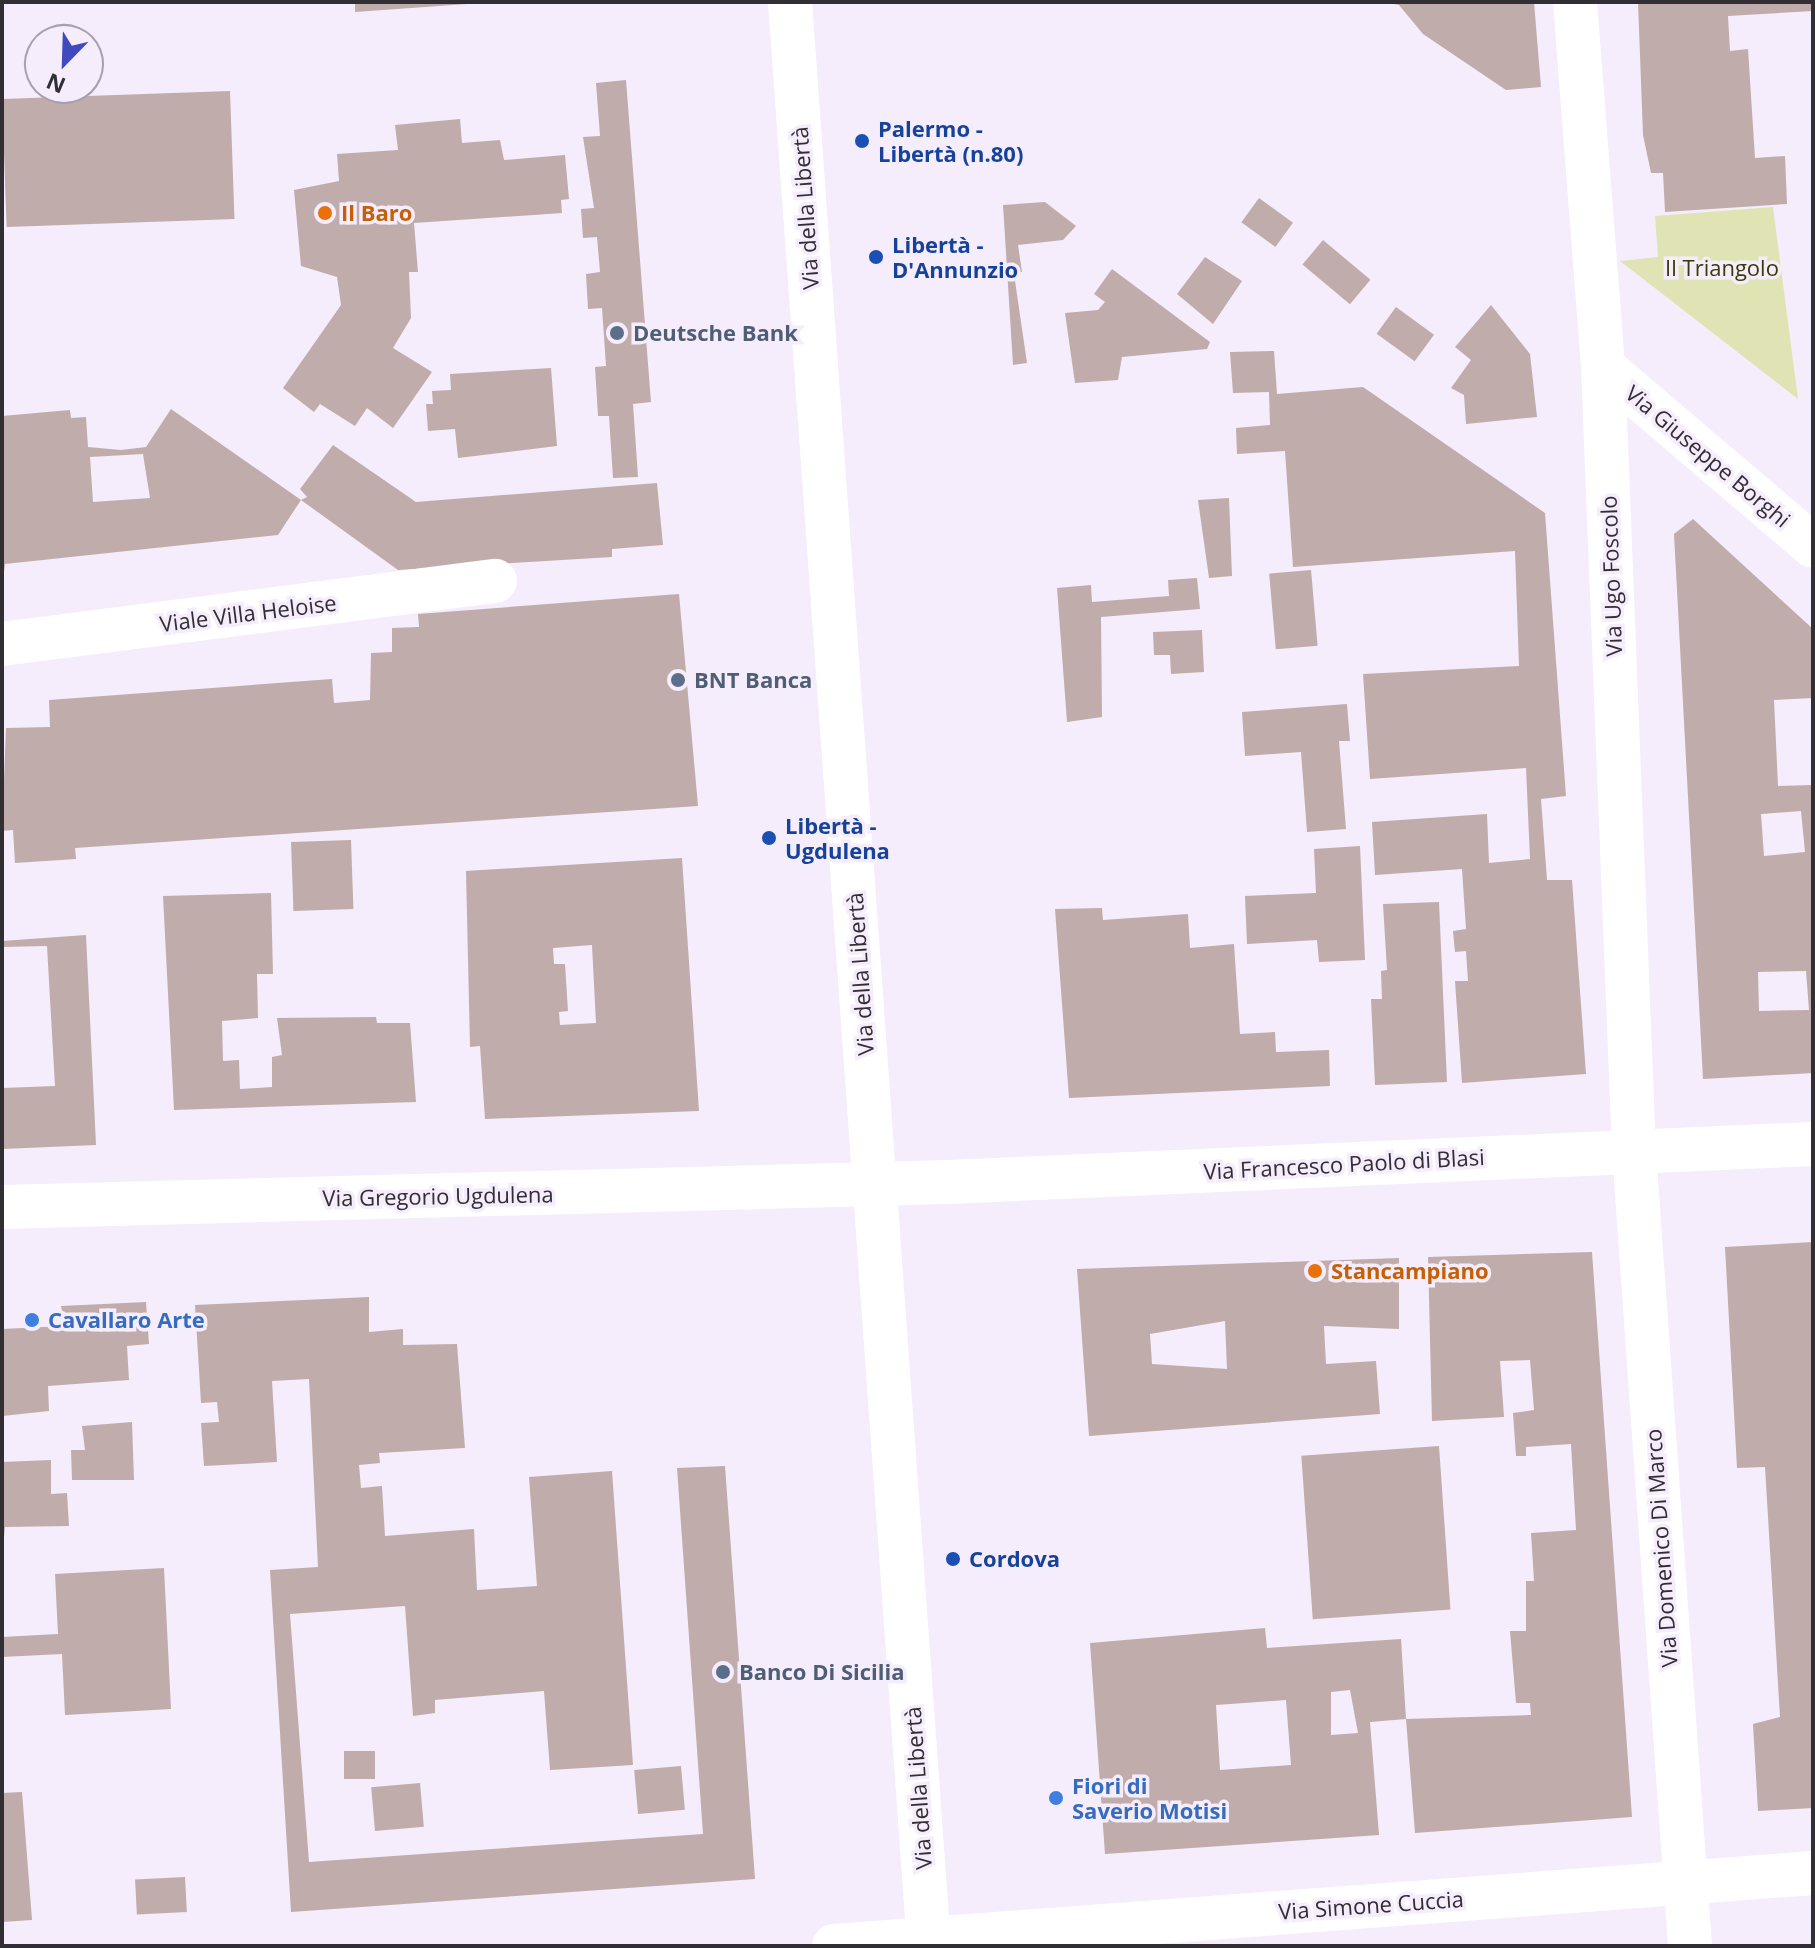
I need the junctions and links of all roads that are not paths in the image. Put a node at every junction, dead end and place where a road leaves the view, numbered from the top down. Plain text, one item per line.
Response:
1 (790, 2) edge
2 (1575, 2) edge
3 (1603, 367) junction
4 (1813, 546) edge
5 (495, 581) dead end
6 (2, 644) edge
7 (1813, 1144) edge
8 (1634, 1151) junction
9 (875, 1184) junction
10 (2, 1207) edge
11 (1813, 1873) edge
12 (1684, 1881) junction
13 (929, 1942) edge
14 (834, 1946) edge
15 (1690, 1946) edge

1 - 9 street, Via della Libertà
2 - 3 street, Via Ugo Foscolo
3 - 4 street, Via Giuseppe Borghi
3 - 8 street, Via Ugo Foscolo
5 - 6 street, Viale Villa Heloise
7 - 8 street, Via Francesco Paolo di Blasi
8 - 9 street, Via Francesco Paolo di Blasi
8 - 12 street, Via Domenico Di Marco
9 - 10 street, Via Gregorio Ugdulena
9 - 13 street, Via della Libertà
11 - 12 street, Via Simone Cuccia
12 - 13 street, Via Simone Cuccia
12 - 15 street, Via Domenico Di Marco
13 - 14 street, Via Simone Cuccia

